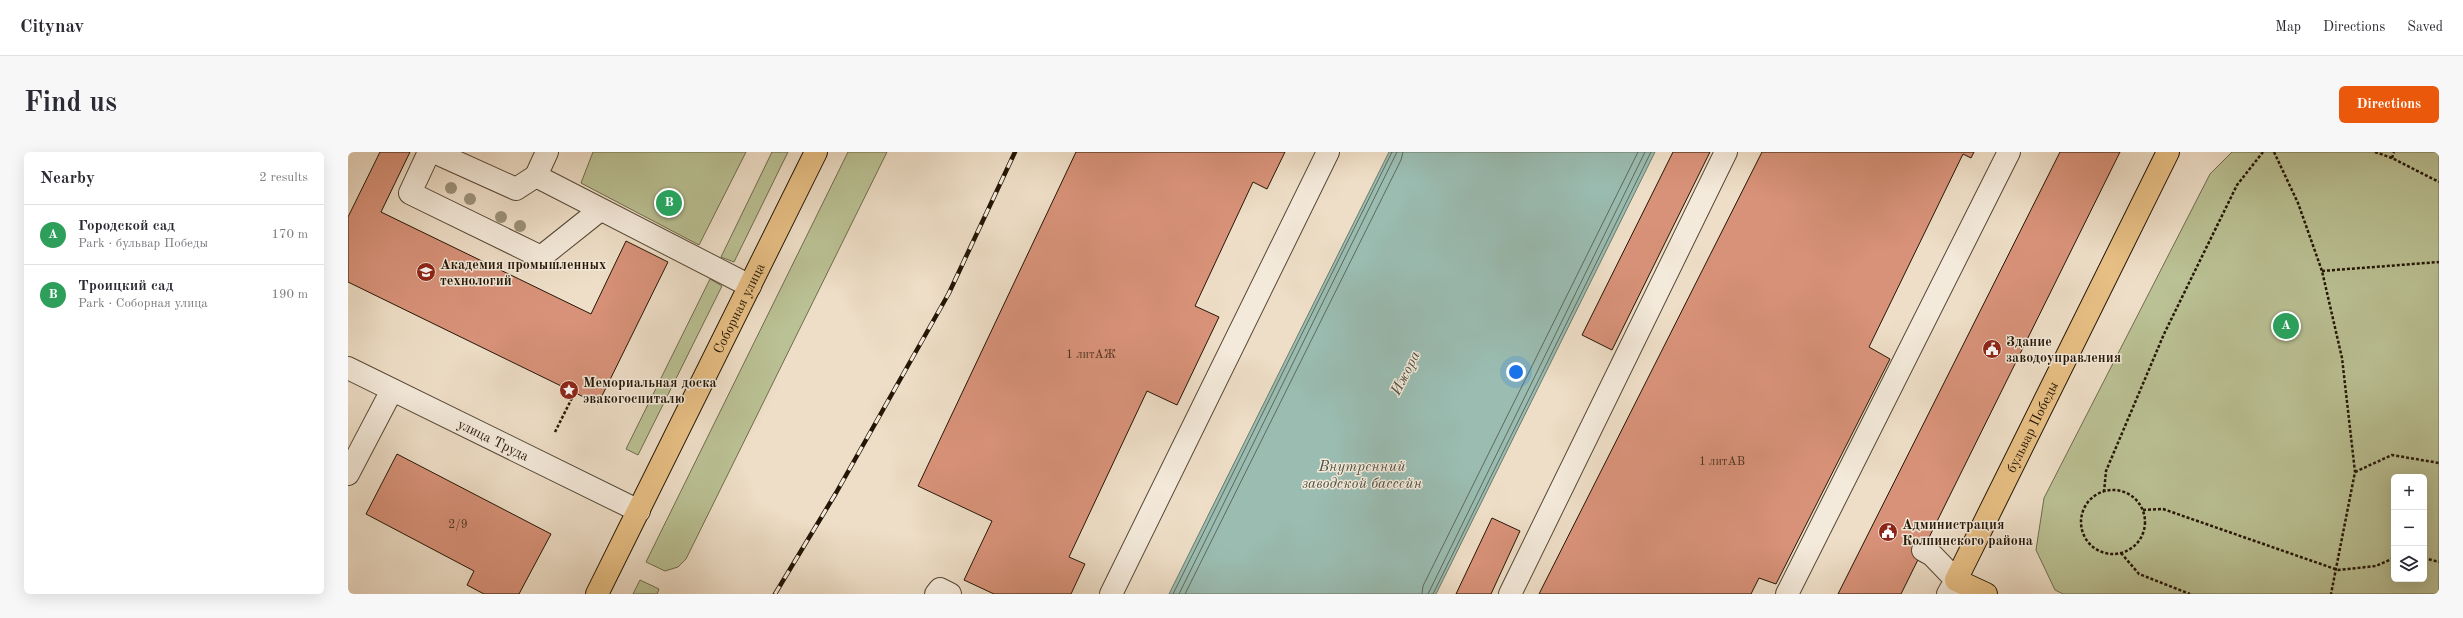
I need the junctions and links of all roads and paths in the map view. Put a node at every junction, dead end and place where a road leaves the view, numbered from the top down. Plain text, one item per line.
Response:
1 (429, 152) edge
2 (434, 152) edge
3 (547, 152) edge
4 (816, 152) edge
5 (1328, 152) edge
6 (1726, 152) edge
7 (2009, 152) edge
8 (2168, 152) edge
9 (2263, 152) edge
10 (2274, 152) edge
11 (2375, 152) edge
12 (2394, 152) edge
13 (2392, 158) junction
14 (536, 176) junction
15 (2439, 182) edge
16 (600, 210) junction
17 (2439, 262) edge
18 (2322, 271) junction
19 (750, 286) junction
20 (348, 368) edge
21 (392, 390) junction
22 (575, 392) dead end
23 (555, 432) dead end
24 (2439, 463) edge
25 (2355, 472) junction
26 (348, 474) edge
27 (2104, 492) junction
28 (2143, 510) junction
29 (639, 511) junction
30 (1922, 550) dead end
31 (2121, 553) junction
32 (2391, 559) edge
33 (2427, 559) edge
34 (2439, 562) edge
35 (2338, 570) junction
36 (1952, 587) edge
37 (597, 594) edge
38 (936, 594) edge
39 (950, 594) edge
40 (1111, 594) edge
41 (1510, 594) edge
42 (1787, 594) edge
43 (1986, 594) edge
44 (2190, 594) edge
45 (2331, 594) edge

1 - 16 street
2 - 14 street
3 - 14 street
4 - 19 main road, Соборная улица
5 - 40 street
6 - 41 street
7 - 42 street
8 - 36 main road, бульвар Победы
9 - 27 path
10 - 18 path
11 - 13 path
12 - 13 path
13 - 15 path
14 - 16 street
16 - 19 street
17 - 18 path
18 - 25 path
19 - 29 main road, Соборная улица
20 - 21 street, улица Труда
21 - 26 street
21 - 29 street, улица Труда
22 - 23 path
24 - 25 path
25 - 35 path
27 - 28 path
27 - 31 path
28 - 31 path
28 - 35 path
29 - 37 main road, Соборная улица
30 - 36 street
31 - 44 path
32 - 35 path
33 - 34 path
35 - 45 path
36 - 43 main road
38 - 39 street

